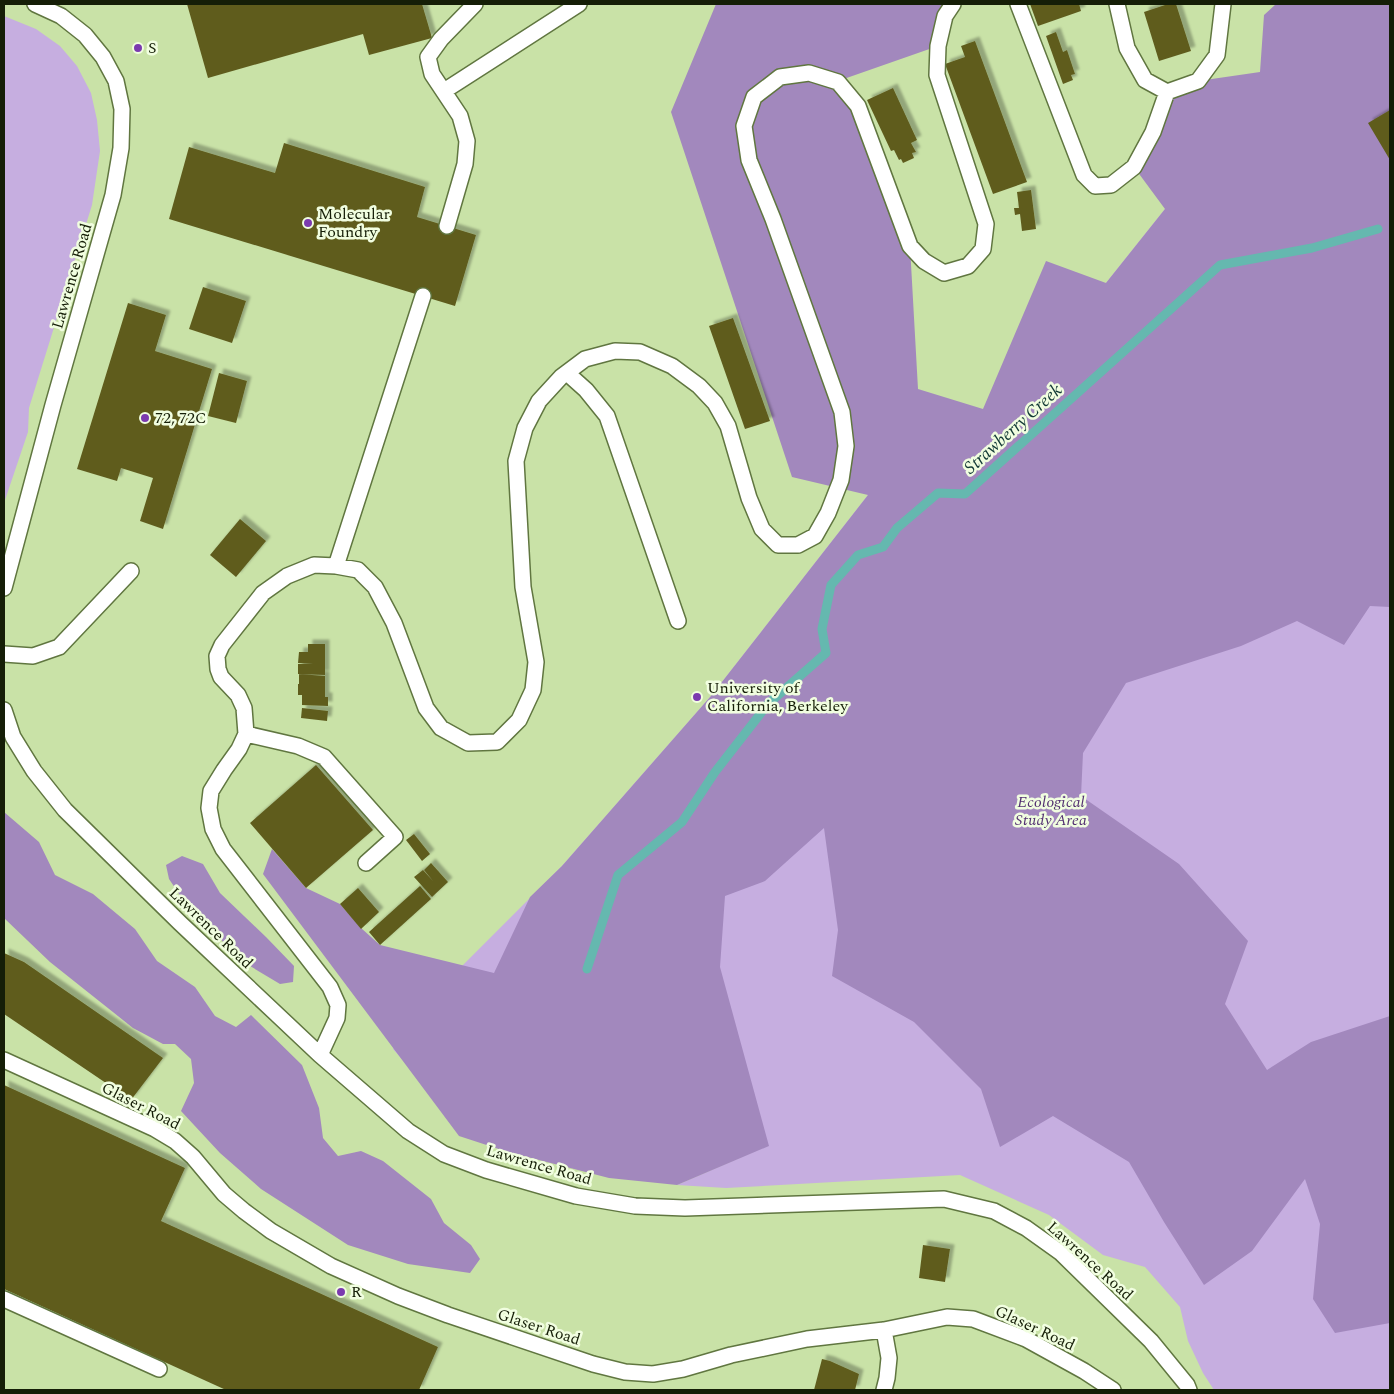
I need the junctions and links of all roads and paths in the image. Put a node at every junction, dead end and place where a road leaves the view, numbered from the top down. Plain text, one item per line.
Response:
1 (35, 4) edge
2 (475, 4) edge
3 (579, 4) edge
4 (953, 4) edge
5 (1018, 4) edge
6 (1117, 4) edge
7 (1222, 4) edge
8 (444, 91) junction
9 (1166, 92) junction
10 (447, 226) dead end
11 (423, 296) dead end
12 (567, 373) junction
13 (7, 562) edge
14 (336, 566) junction
15 (131, 571) dead end
16 (4, 588) edge
17 (678, 621) dead end
18 (4, 654) edge
19 (4, 710) edge
20 (246, 734) junction
21 (366, 863) dead end
22 (320, 1054) junction
23 (4, 1060) edge
24 (4, 1300) edge
25 (884, 1330) junction
26 (159, 1368) dead end
27 (1189, 1388) edge
28 (884, 1390) edge
29 (1113, 1390) edge

1 - 13 lane, Lawrence Road
2 - 8 lane
3 - 8 lane
4 - 12 lane
5 - 9 lane
6 - 9 lane
7 - 9 lane
8 - 10 lane
11 - 14 lane
12 - 14 lane
12 - 17 lane
13 - 16 lane, Lawrence Road
14 - 20 lane
15 - 18 lane
19 - 22 lane, Lawrence Road
20 - 21 lane
20 - 22 lane
22 - 27 lane, Lawrence Road
23 - 25 lane, Glaser Road
24 - 26 lane
25 - 28 lane
25 - 29 lane, Glaser Road

